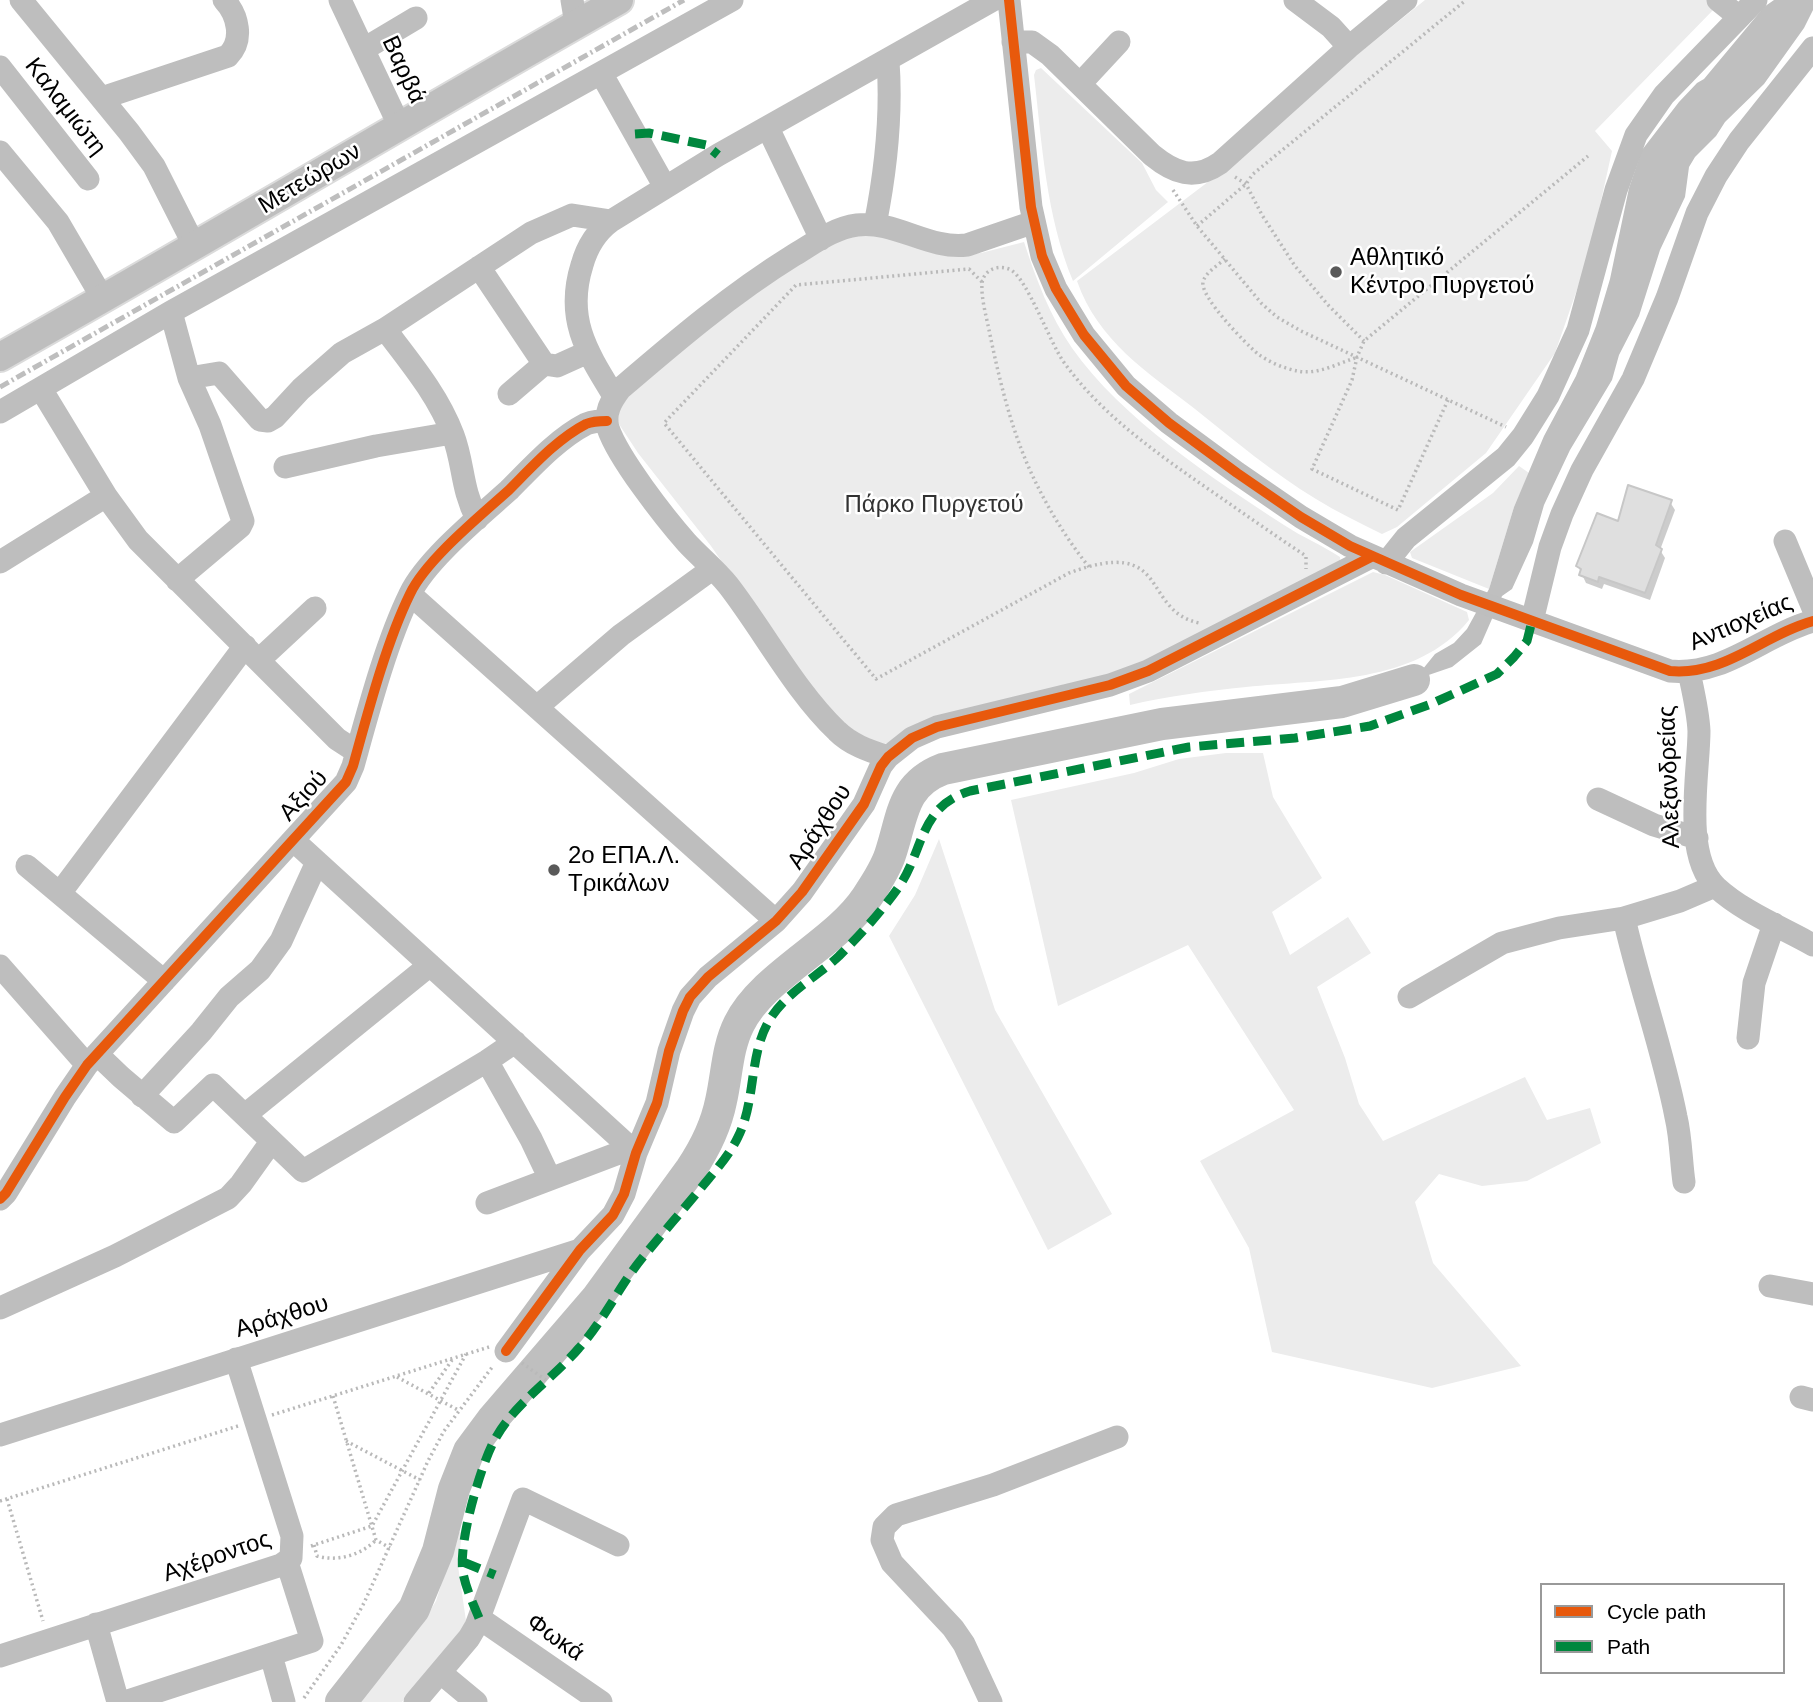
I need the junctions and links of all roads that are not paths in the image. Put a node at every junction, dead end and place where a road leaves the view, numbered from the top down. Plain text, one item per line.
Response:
1 (21, 0) edge
2 (224, 0) edge
3 (341, 0) edge
4 (619, 0) edge
5 (732, 0) edge
6 (993, 0) edge
7 (1009, 0) edge
8 (1295, 0) edge
9 (1406, 0) edge
10 (1718, 0) edge
11 (1756, 0) edge
12 (574, 12) edge
13 (1738, 16) junction
14 (416, 18) dead end
15 (1013, 41) junction
16 (1119, 42) dead end
17 (1349, 47) junction
18 (1813, 48) edge
19 (364, 49) junction
20 (888, 61) junction
21 (0, 67) edge
22 (601, 73) junction
23 (1080, 83) junction
24 (102, 98) junction
25 (399, 125) junction
26 (768, 128) junction
27 (0, 152) edge
28 (88, 179) dead end
29 (666, 187) junction
30 (611, 220) junction
31 (1034, 222) junction
32 (875, 225) junction
33 (821, 239) junction
34 (195, 247) junction
35 (479, 267) junction
36 (103, 299) junction
37 (171, 312) junction
38 (385, 329) junction
39 (588, 352) junction
40 (0, 357) edge
41 (544, 364) junction
42 (189, 378) junction
43 (41, 389) junction
44 (509, 394) dead end
45 (614, 396) junction
46 (0, 412) edge
47 (607, 421) junction
48 (452, 433) junction
49 (285, 467) dead end
50 (106, 496) junction
51 (477, 519) junction
52 (1784, 541) dead end
53 (1378, 560) junction
54 (0, 562) edge
55 (712, 569) junction
56 (177, 580) junction
57 (410, 594) junction
58 (315, 608) dead end
59 (1813, 608) edge
60 (1526, 619) junction
61 (1813, 621) edge
62 (252, 653) junction
63 (1689, 673) junction
64 (537, 707) junction
65 (357, 752) junction
66 (888, 757) junction
67 (1598, 799) dead end
68 (1697, 838) junction
69 (293, 840) junction
70 (317, 862) junction
71 (27, 866) dead end
72 (1715, 886) junction
73 (60, 893) junction
74 (1623, 918) junction
75 (776, 922) junction
76 (1774, 924) junction
77 (1813, 945) edge
78 (430, 965) junction
79 (4, 978) edge
80 (164, 981) junction
81 (1409, 997) dead end
82 (1748, 1038) dead end
83 (515, 1042) junction
84 (92, 1059) junction
85 (487, 1061) junction
86 (142, 1096) junction
87 (245, 1115) junction
88 (271, 1142) junction
89 (634, 1151) junction
90 (550, 1179) junction
91 (1684, 1182) dead end
92 (0, 1199) edge
93 (487, 1203) dead end
94 (580, 1251) junction
95 (1770, 1286) dead end
96 (1813, 1294) edge
97 (0, 1308) edge
98 (506, 1351) road end
99 (236, 1359) junction
100 (0, 1435) edge
101 (1117, 1437) dead end
102 (618, 1545) dead end
103 (298, 1553) junction
104 (479, 1618) junction
105 (96, 1624) junction
106 (271, 1655) junction
107 (0, 1656) edge
108 (441, 1673) junction
109 (118, 1702) edge
110 (125, 1702) edge
111 (284, 1702) edge
112 (415, 1702) edge
113 (476, 1702) edge
114 (601, 1702) edge
115 (991, 1702) edge

1 - 24 street
2 - 24 street
3 - 19 street, Βαρβά
4 - 12 main road, Μετεώρων
5 - 22 street
6 - 20 street
7 - 15 street
8 - 17 street
9 - 17 street
10 - 13 street
11 - 13 street
12 - 25 main road, Μετεώρων
13 - 53 street
14 - 19 street
15 - 23 street
15 - 31 street
16 - 23 street
17 - 23 street
18 - 60 street
19 - 25 street, Βαρβά
20 - 26 street
20 - 32 street
21 - 28 street, Καλαμιώτη
22 - 29 street
22 - 37 street
24 - 34 street
25 - 34 main road, Μετεώρων
26 - 29 street
26 - 33 street
27 - 36 street
29 - 30 street
30 - 35 street
30 - 39 street
31 - 32 street
31 - 53 street
32 - 33 street
33 - 45 street
34 - 36 main road, Μετεώρων
35 - 38 street
35 - 41 street
36 - 40 main road, Μετεώρων
37 - 42 street
37 - 43 street
38 - 42 street
38 - 48 street
39 - 41 street
39 - 45 street
41 - 44 street
42 - 56 street
43 - 46 street
43 - 50 street
45 - 47 street
47 - 51 street, Αξιού
47 - 55 street
48 - 49 street
48 - 51 street
50 - 54 street
50 - 56 street
51 - 57 street, Αξιού
52 - 59 street
53 - 60 street
53 - 66 street, Αράχθου
55 - 64 street
55 - 66 street
56 - 62 street
57 - 64 street
57 - 65 street, Αξιού
58 - 62 street
60 - 63 street
61 - 63 street, Αντιοχείας
62 - 65 street
62 - 73 street
63 - 68 street, Αλεξανδρείας
64 - 75 street
65 - 69 street, Αξιού
66 - 75 street, Αράχθου
67 - 68 street
68 - 72 street, Αλεξανδρείας
69 - 70 street
69 - 80 street, Αξιού
70 - 78 street
70 - 86 street
71 - 73 street
72 - 74 street
72 - 76 street, Αλεξανδρείας
73 - 80 street
74 - 81 street
74 - 91 street
75 - 89 street, Αράχθου
76 - 77 street, Αλεξανδρείας
76 - 82 street
78 - 83 street
78 - 87 street
79 - 84 street
80 - 84 street, Αξιού
83 - 85 street
83 - 89 street
84 - 86 street
84 - 92 street, Αξιού
85 - 88 street
85 - 90 street
86 - 87 street
87 - 88 street
88 - 97 street
89 - 90 street
89 - 94 street, Αράχθου
90 - 93 street
94 - 98 street, Αράχθου
94 - 99 street, Αράχθου
95 - 96 street
99 - 100 street, Αράχθου
99 - 103 street, Αχέροντος
101 - 115 street
102 - 104 street
103 - 105 street, Αχέροντος
103 - 106 street
104 - 108 street
104 - 114 street, Φωκά
105 - 107 street, Αχέροντος
105 - 109 street
106 - 110 street
106 - 111 street
108 - 112 street
108 - 113 street

